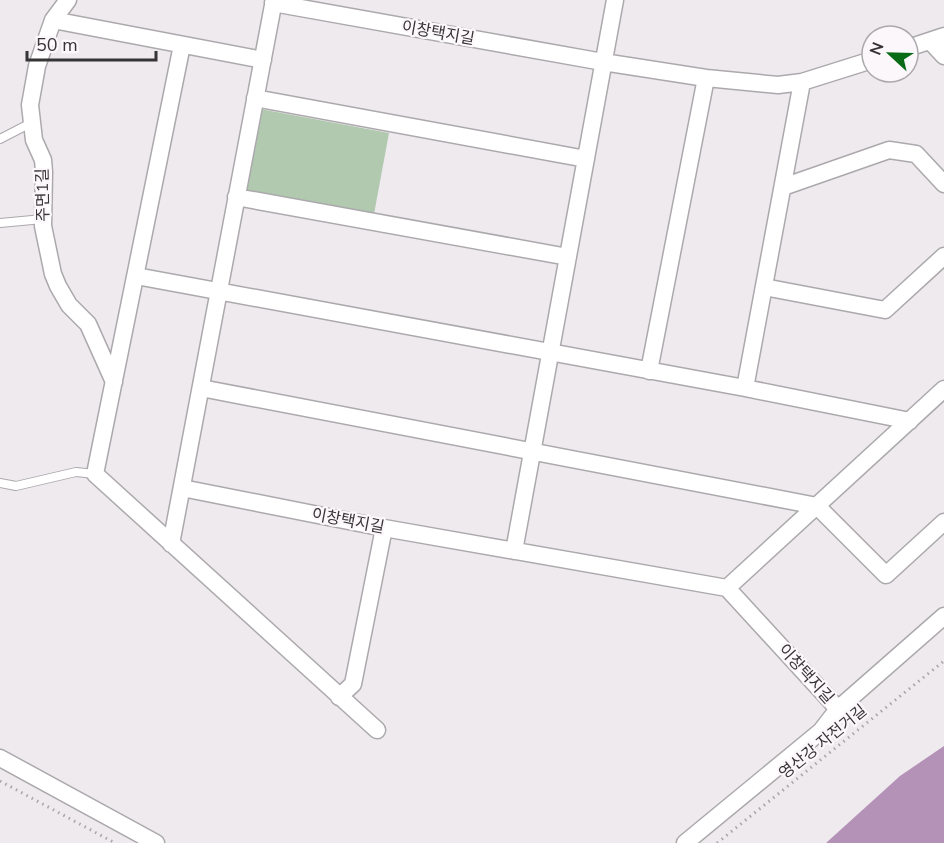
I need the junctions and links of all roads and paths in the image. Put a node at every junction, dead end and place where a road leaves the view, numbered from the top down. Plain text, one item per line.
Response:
1 (68, 0) edge
2 (615, 0) edge
3 (273, 2) edge
4 (53, 20) junction
5 (937, 39) edge
6 (920, 44) edge
7 (182, 45) junction
8 (944, 56) edge
9 (262, 60) junction
10 (603, 62) junction
11 (860, 64) edge
12 (706, 78) junction
13 (802, 82) junction
14 (255, 98) junction
15 (31, 123) junction
16 (0, 139) edge
17 (585, 159) junction
18 (944, 184) edge
19 (783, 187) junction
20 (236, 197) junction
21 (43, 219) junction
22 (0, 223) edge
23 (944, 255) edge
24 (568, 257) junction
25 (136, 276) junction
26 (764, 287) junction
27 (219, 291) junction
28 (550, 353) junction
29 (649, 371) junction
30 (114, 382) junction
31 (201, 388) junction
32 (745, 388) junction
33 (944, 389) edge
34 (910, 420) junction
35 (532, 450) junction
36 (95, 474) junction
37 (0, 483) edge
38 (182, 488) junction
39 (817, 506) junction
40 (944, 522) edge
41 (384, 528) junction
42 (171, 544) junction
43 (514, 551) junction
44 (727, 588) junction
45 (944, 616) edge
46 (944, 661) edge
47 (339, 696) junction
48 (838, 710) junction
49 (377, 730) dead end
50 (0, 758) edge
51 (0, 782) edge
52 (115, 843) edge
53 (156, 843) edge
54 (685, 843) edge
55 (717, 843) edge

1 - 4 street, 주면1길
2 - 10 street
3 - 9 street, 이창택지길
3 - 10 street, 이창택지길
4 - 7 street
4 - 15 street, 주면1길
5 - 6 street
5 - 8 street
7 - 9 street
7 - 25 street
9 - 14 street, 이창택지길
10 - 12 street, 이창택지길
10 - 17 street
11 - 13 street, 이창택지길
12 - 13 street, 이창택지길
12 - 29 street
13 - 19 street
14 - 17 street
14 - 20 street, 이창택지길
15 - 16 lane
15 - 21 street, 주면1길
17 - 24 street
18 - 19 street
19 - 26 street
20 - 24 street
20 - 27 street, 이창택지길
21 - 22 lane
21 - 30 street, 주면1길
23 - 26 street
24 - 28 street
25 - 27 street
25 - 30 street
26 - 32 street
27 - 28 street
27 - 31 street, 이창택지길
28 - 29 street
28 - 35 street
29 - 32 street
30 - 36 street
31 - 35 street
31 - 38 street, 이창택지길
32 - 34 street
33 - 34 street
34 - 39 street
35 - 39 street
35 - 43 street
36 - 37 lane
36 - 42 street
38 - 41 street, 이창택지길
38 - 42 street, 이창택지길
39 - 40 street
39 - 44 street
41 - 43 street, 이창택지길
41 - 47 street
42 - 47 street
43 - 44 street, 이창택지길
44 - 48 street, 이창택지길
45 - 48 street, 이창택지길
46 - 55 path, 영산강 자전거길
47 - 49 street
48 - 54 street
50 - 53 street
51 - 52 path

